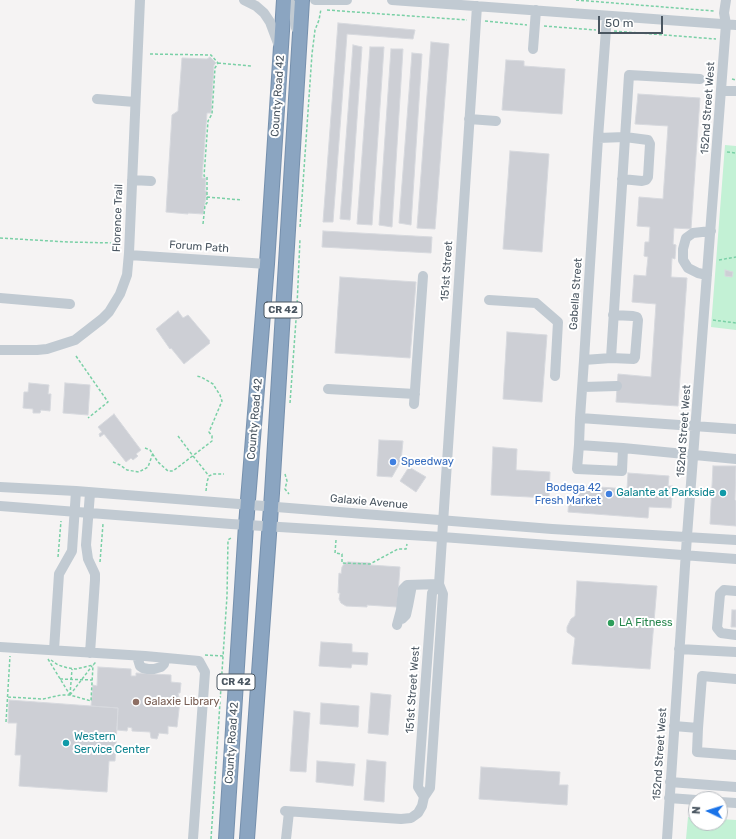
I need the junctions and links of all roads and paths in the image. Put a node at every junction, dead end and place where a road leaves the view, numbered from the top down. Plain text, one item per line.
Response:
1 (140, 0) edge
2 (244, 0) edge
3 (284, 0) edge
4 (288, 0) edge
5 (315, 0) edge
6 (347, 0) edge
7 (392, 0) edge
8 (576, 0) edge
9 (726, 0) edge
10 (411, 1) edge
11 (302, 5) edge
12 (321, 5) edge
13 (477, 6) junction
14 (536, 10) junction
15 (724, 13) junction
16 (607, 16) junction
17 (476, 20) junction
18 (490, 22) dead end
19 (731, 25) edge
20 (299, 46) junction
21 (533, 49) dead end
22 (281, 50) junction
23 (150, 54) dead end
24 (218, 63) junction
25 (251, 66) dead end
26 (700, 79) dead end
27 (732, 79) dead end
28 (736, 80) edge
29 (721, 91) junction
30 (736, 92) edge
31 (97, 99) dead end
32 (135, 102) junction
33 (469, 119) junction
34 (496, 121) dead end
35 (625, 137) junction
36 (598, 138) junction
37 (727, 152) dead end
38 (736, 153) edge
39 (622, 179) junction
40 (132, 180) junction
41 (151, 181) dead end
42 (207, 197) junction
43 (242, 200) dead end
44 (203, 224) dead end
45 (711, 231) junction
46 (0, 238) edge
47 (114, 243) dead end
48 (129, 255) junction
49 (736, 257) edge
50 (719, 260) dead end
51 (267, 264) junction
52 (708, 275) junction
53 (423, 276) dead end
54 (0, 298) edge
55 (489, 300) dead end
56 (70, 304) dead end
57 (613, 314) junction
58 (713, 320) dead end
59 (736, 323) edge
60 (0, 350) edge
61 (76, 356) dead end
62 (611, 358) junction
63 (584, 360) junction
64 (196, 376) dead end
65 (555, 376) dead end
66 (617, 386) dead end
67 (582, 387) junction
68 (328, 389) dead end
69 (290, 406) dead end
70 (88, 418) dead end
71 (580, 418) junction
72 (696, 426) junction
73 (736, 429) edge
74 (178, 436) dead end
75 (579, 445) junction
76 (145, 448) dead end
77 (624, 448) junction
78 (153, 453) junction
79 (193, 456) junction
80 (694, 456) junction
81 (736, 460) edge
82 (113, 462) dead end
83 (284, 472) dead end
84 (224, 474) dead end
85 (210, 476) junction
86 (0, 487) edge
87 (76, 491) junction
88 (206, 491) dead end
89 (90, 492) junction
90 (289, 494) dead end
91 (248, 504) junction
92 (0, 506) edge
93 (271, 506) junction
94 (75, 513) junction
95 (88, 513) junction
96 (443, 521) junction
97 (246, 525) junction
98 (269, 526) junction
99 (687, 536) junction
100 (442, 537) junction
101 (231, 538) dead end
102 (336, 540) dead end
103 (736, 540) edge
104 (407, 544) dead end
105 (686, 555) junction
106 (736, 559) edge
107 (439, 584) junction
108 (736, 590) edge
109 (397, 625) dead end
110 (736, 635) edge
111 (0, 647) edge
112 (679, 648) junction
113 (736, 652) edge
114 (90, 653) junction
115 (10, 654) dead end
116 (51, 654) junction
117 (223, 656) junction
118 (202, 658) dead end
119 (72, 668) dead end
120 (60, 679) junction
121 (71, 679) junction
122 (736, 679) edge
123 (82, 680) junction
124 (92, 680) junction
125 (70, 695) junction
126 (8, 697) junction
127 (6, 722) dead end
128 (674, 726) junction
129 (698, 728) junction
130 (736, 755) edge
131 (670, 782) junction
132 (736, 787) edge
133 (669, 798) junction
134 (688, 799) edge
135 (193, 839) edge
136 (211, 839) edge
137 (226, 839) edge
138 (247, 839) edge
139 (286, 839) edge
140 (667, 839) edge

1 - 32 street, Florence Trail
2 - 22 street
3 - 22 highway, County Road 42 / CR 42
4 - 20 street
5 - 11 street
5 - 12 street
6 - 12 street
7 - 10 street
8 - 15 path
9 - 15 street, 152nd Street West
10 - 13 street
11 - 20 highway, County Road 42 / CR 42
12 - 17 path
12 - 69 path
13 - 14 street
13 - 17 street, 151st Street
14 - 16 street
14 - 21 street
15 - 19 street, 152nd Street West
16 - 19 street
16 - 36 street, Gabella Street
17 - 18 path
17 - 33 street, 151st Street
19 - 29 street, 152nd Street West
20 - 93 highway, County Road 42 / CR 42
22 - 51 highway, County Road 42 / CR 42
23 - 24 path
24 - 25 path
24 - 42 path
26 - 35 street
27 - 28 path
29 - 30 street
29 - 45 street, 152nd Street West
31 - 32 street
32 - 40 street, Florence Trail
33 - 34 street
33 - 96 street, 151st Street
35 - 36 street
35 - 39 street
35 - 39 street
36 - 63 street, Gabella Street
37 - 38 path
39 - 57 street
40 - 41 street
40 - 48 street, Florence Trail
42 - 43 path
42 - 44 path
45 - 52 street, 152nd Street West
45 - 52 street
46 - 47 path
48 - 51 street, Forum Path
48 - 60 street, Florence Trail
49 - 50 path
51 - 91 highway, County Road 42 / CR 42
52 - 72 street, 152nd Street West
53 - 68 street
54 - 56 street
55 - 65 street
57 - 62 street
57 - 62 street
58 - 59 path
61 - 70 path
62 - 63 street
63 - 67 street, Gabella Street
64 - 79 path
66 - 67 street
67 - 71 street, Gabella Street
71 - 72 street
71 - 75 street, Gabella Street
72 - 73 street
72 - 80 street, 152nd Street West
74 - 79 path
75 - 77 street
75 - 77 street, Gabella Street
76 - 78 path
77 - 80 street
78 - 79 path
78 - 82 path
79 - 85 path
80 - 81 street
80 - 99 street, 152nd Street West
83 - 90 path
84 - 85 path
85 - 88 path
86 - 87 street, Galaxie Avenue
87 - 89 street, Galaxie Avenue
87 - 94 street
89 - 91 street, Galaxie Avenue
89 - 95 street
91 - 93 street, Galaxie Avenue
91 - 97 highway, County Road 42 / CR 42
92 - 94 street
93 - 96 street, Galaxie Avenue
93 - 98 highway, County Road 42 / CR 42
94 - 95 street
94 - 116 street
95 - 97 street
95 - 114 street
96 - 99 street, Galaxie Avenue
96 - 100 street, 151st Street
97 - 98 street
97 - 137 highway, County Road 42 / CR 42
98 - 100 street
98 - 138 highway, County Road 42 / CR 42
99 - 103 street, Galaxie Avenue
99 - 105 street, 152nd Street West
100 - 105 street
100 - 107 street, 151st Street West
101 - 117 path
102 - 104 path
105 - 106 street
105 - 112 street, 152nd Street West
107 - 109 street
107 - 139 street, 151st Street West
108 - 110 street
111 - 116 street
112 - 113 street
112 - 128 street, 152nd Street West
114 - 116 street
114 - 135 street
115 - 126 path
116 - 120 path
117 - 118 path
117 - 136 path
119 - 121 path
120 - 121 path
120 - 125 path
121 - 123 path
121 - 125 path
122 - 129 street
123 - 124 path
123 - 124 path
123 - 125 path
124 - 125 path
125 - 126 path
126 - 127 path
128 - 129 street
128 - 131 street, 152nd Street West
129 - 130 street
131 - 132 street
131 - 133 street, 152nd Street West
133 - 134 street
133 - 140 street, 152nd Street West

